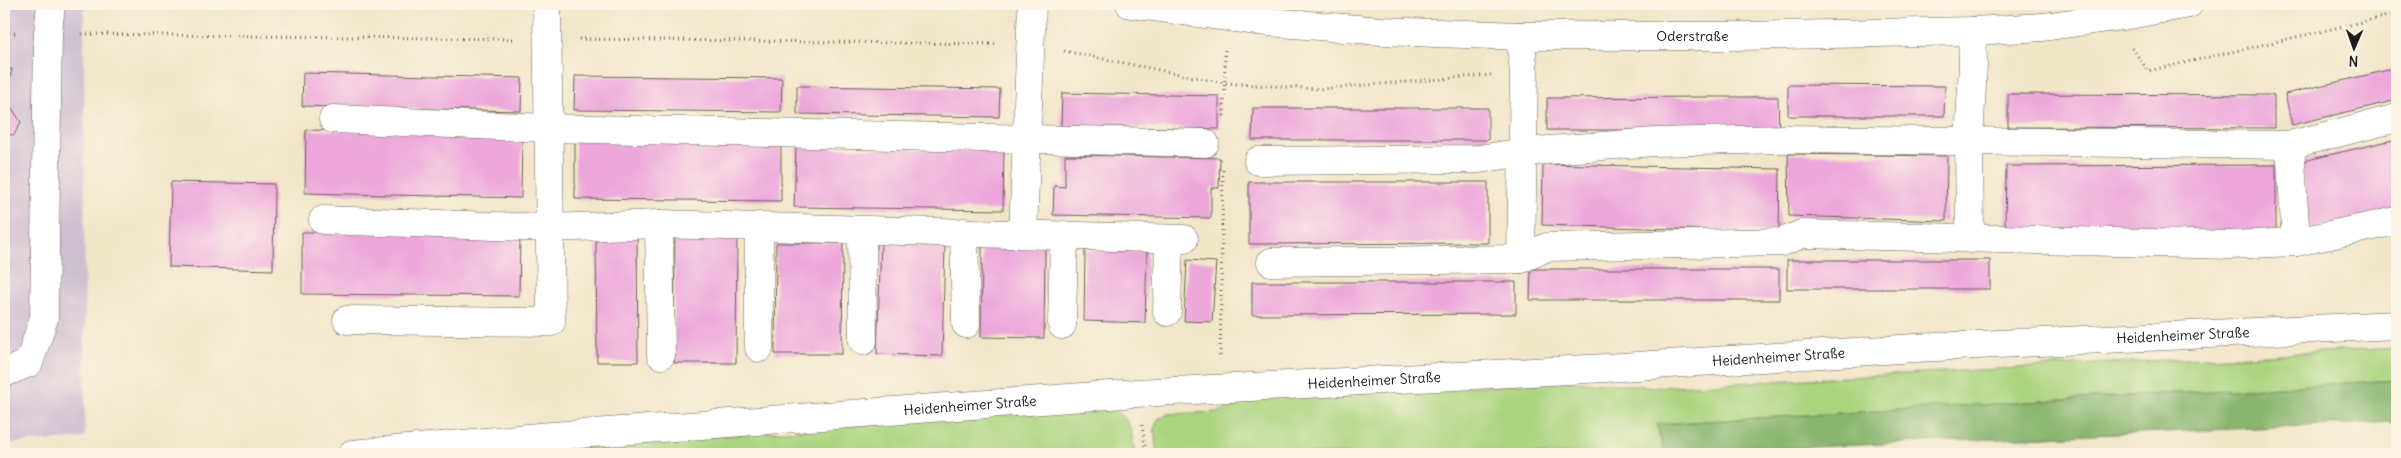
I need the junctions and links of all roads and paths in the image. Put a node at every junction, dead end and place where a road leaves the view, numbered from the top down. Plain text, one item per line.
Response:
1 (51, 4) edge
2 (547, 4) edge
3 (1032, 4) edge
4 (1130, 4) edge
5 (2189, 4) edge
6 (1193, 9) edge
7 (2397, 14) edge
8 (1972, 31) junction
9 (4, 33) edge
10 (48, 33) junction
11 (1520, 36) junction
12 (547, 39) junction
13 (2128, 42) dead end
14 (1030, 44) junction
15 (1524, 72) junction
16 (2397, 118) edge
17 (333, 119) dead end
18 (547, 128) junction
19 (1027, 140) junction
20 (1969, 142) junction
21 (1205, 143) dead end
22 (2290, 145) junction
23 (1523, 152) junction
24 (1258, 161) dead end
25 (323, 220) dead end
26 (2397, 220) edge
27 (659, 224) junction
28 (760, 226) junction
29 (549, 228) junction
30 (862, 231) junction
31 (964, 232) junction
32 (1023, 233) junction
33 (1064, 235) junction
34 (1970, 239) junction
35 (2296, 242) junction
36 (1521, 259) junction
37 (1272, 262) dead end
38 (1221, 282) dead end
39 (1167, 312) dead end
40 (347, 320) dead end
41 (966, 324) dead end
42 (1062, 325) dead end
43 (2397, 325) edge
44 (863, 341) dead end
45 (758, 348) dead end
46 (661, 355) dead end
47 (4, 373) edge
48 (1219, 389) junction
49 (352, 454) edge

1 - 10 street
2 - 12 street
3 - 14 street
4 - 6 street, Oderstraße
5 - 8 street, Oderstraße
6 - 11 street, Oderstraße
7 - 13 path
8 - 11 street, Oderstraße
8 - 20 street
9 - 10 path
10 - 12 path
10 - 47 street
11 - 15 street
12 - 14 path
12 - 18 street
14 - 15 path
14 - 19 street
15 - 23 street
16 - 22 street
17 - 18 street
18 - 19 street
18 - 29 street
19 - 21 street
19 - 32 street
20 - 22 street
20 - 23 street
20 - 34 street
22 - 35 street
23 - 24 street
23 - 36 street
25 - 29 street
26 - 35 street
27 - 28 street
27 - 29 street
27 - 46 street
28 - 30 street
28 - 45 street
29 - 40 street
30 - 31 street
30 - 44 street
31 - 32 street
31 - 41 street
32 - 33 street
33 - 39 street
33 - 42 street
34 - 35 street
34 - 36 street
36 - 37 street
38 - 48 path
43 - 48 street, Heidenheimer Straße
48 - 49 street, Heidenheimer Straße

